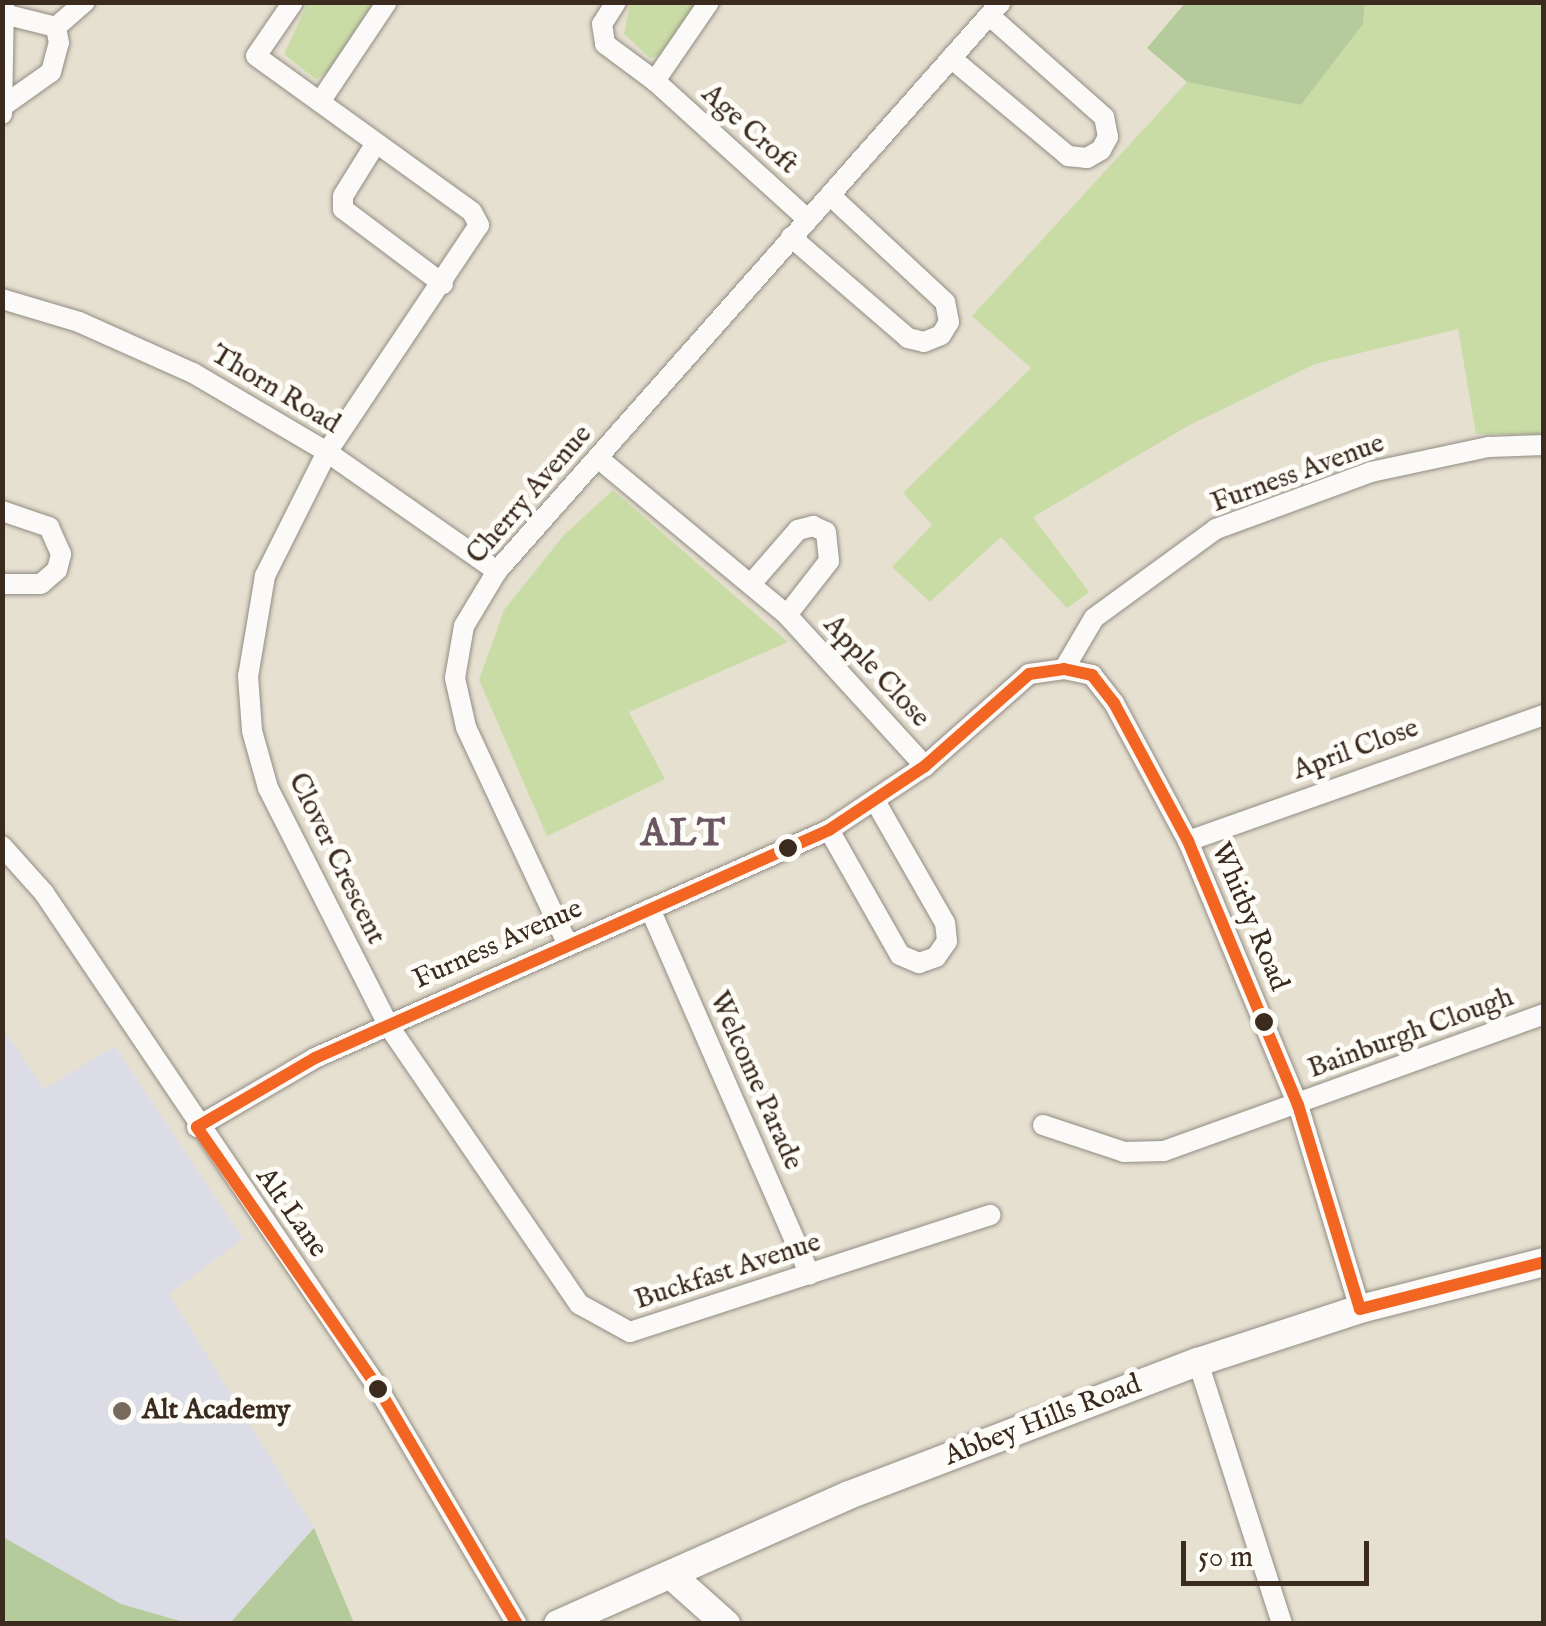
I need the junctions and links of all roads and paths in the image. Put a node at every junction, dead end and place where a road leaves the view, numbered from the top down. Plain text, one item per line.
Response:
1 (4, 2) edge
2 (85, 2) edge
3 (293, 2) edge
4 (387, 2) edge
5 (616, 2) edge
6 (710, 2) edge
7 (995, 9) edge
8 (4, 14) edge
9 (56, 27) junction
10 (951, 58) junction
11 (655, 80) junction
12 (320, 102) junction
13 (3, 106) edge
14 (2, 114) edge
15 (376, 143) junction
16 (830, 195) junction
17 (806, 220) junction
18 (791, 236) junction
19 (443, 284) junction
20 (2, 299) edge
21 (1544, 445) edge
22 (327, 452) junction
23 (598, 458) junction
24 (2, 511) edge
25 (498, 571) junction
26 (2, 584) edge
27 (751, 584) junction
28 (786, 615) junction
29 (1064, 669) junction
30 (1092, 675) joint
31 (1544, 714) edge
32 (925, 766) junction
33 (876, 801) junction
34 (828, 830) junction
35 (1188, 841) junction
36 (2, 846) edge
37 (650, 909) junction
38 (567, 943) junction
39 (1544, 1014) edge
40 (388, 1025) junction
41 (1298, 1105) junction
42 (1043, 1126) dead end
43 (197, 1127) junction
44 (992, 1215) dead end
45 (1544, 1262) edge
46 (810, 1275) junction
47 (1360, 1308) junction
48 (1198, 1362) junction
49 (671, 1575) junction
50 (517, 1624) edge
51 (558, 1624) edge
52 (726, 1624) edge
53 (1282, 1624) edge

1 - 8 street
2 - 9 street
3 - 12 street
4 - 12 street
5 - 11 street, Age Croft
6 - 11 street
7 - 10 street, Cherry Avenue
7 - 10 street, Cherry Avenue
8 - 9 street
8 - 13 street
9 - 13 street
10 - 16 street, Cherry Avenue
11 - 17 street, Age Croft
12 - 15 street
13 - 14 street
15 - 19 street
15 - 19 street, Clover Crescent
16 - 17 street, Cherry Avenue
16 - 18 street
17 - 18 street, Cherry Avenue
18 - 23 street, Cherry Avenue
19 - 22 street, Clover Crescent
20 - 22 street, Thorn Road
21 - 29 street, Furness Avenue
22 - 25 street, Thorn Road
22 - 40 street, Clover Crescent
23 - 25 street, Cherry Avenue
23 - 27 street, Apple Close
24 - 26 street
25 - 38 street, Cherry Avenue
27 - 28 street, Apple Close
27 - 28 street, Apple Close
28 - 32 street, Apple Close
29 - 30 street, Furness Avenue
29 - 32 street, Furness Avenue
30 - 35 street, Whitby Road
31 - 35 street, April Close
32 - 33 street, Furness Avenue
33 - 34 street, Furness Avenue
33 - 34 street
34 - 37 street, Furness Avenue
35 - 41 street, Whitby Road
36 - 43 street, Alt Lane
37 - 38 street, Furness Avenue
37 - 46 street, Welcome Parade
38 - 40 street, Furness Avenue
39 - 41 street, Bainburgh Clough
40 - 43 street, Furness Avenue
40 - 46 street, Buckfast Avenue
41 - 42 street, Bainburgh Clough
41 - 47 street, Whitby Road
43 - 50 street, Alt Lane
44 - 46 street, Buckfast Avenue
45 - 47 main road, Abbey Hills Road
47 - 48 main road, Abbey Hills Road
48 - 49 main road, Abbey Hills Road
48 - 53 street
49 - 51 main road, Abbey Hills Road
49 - 52 main road

